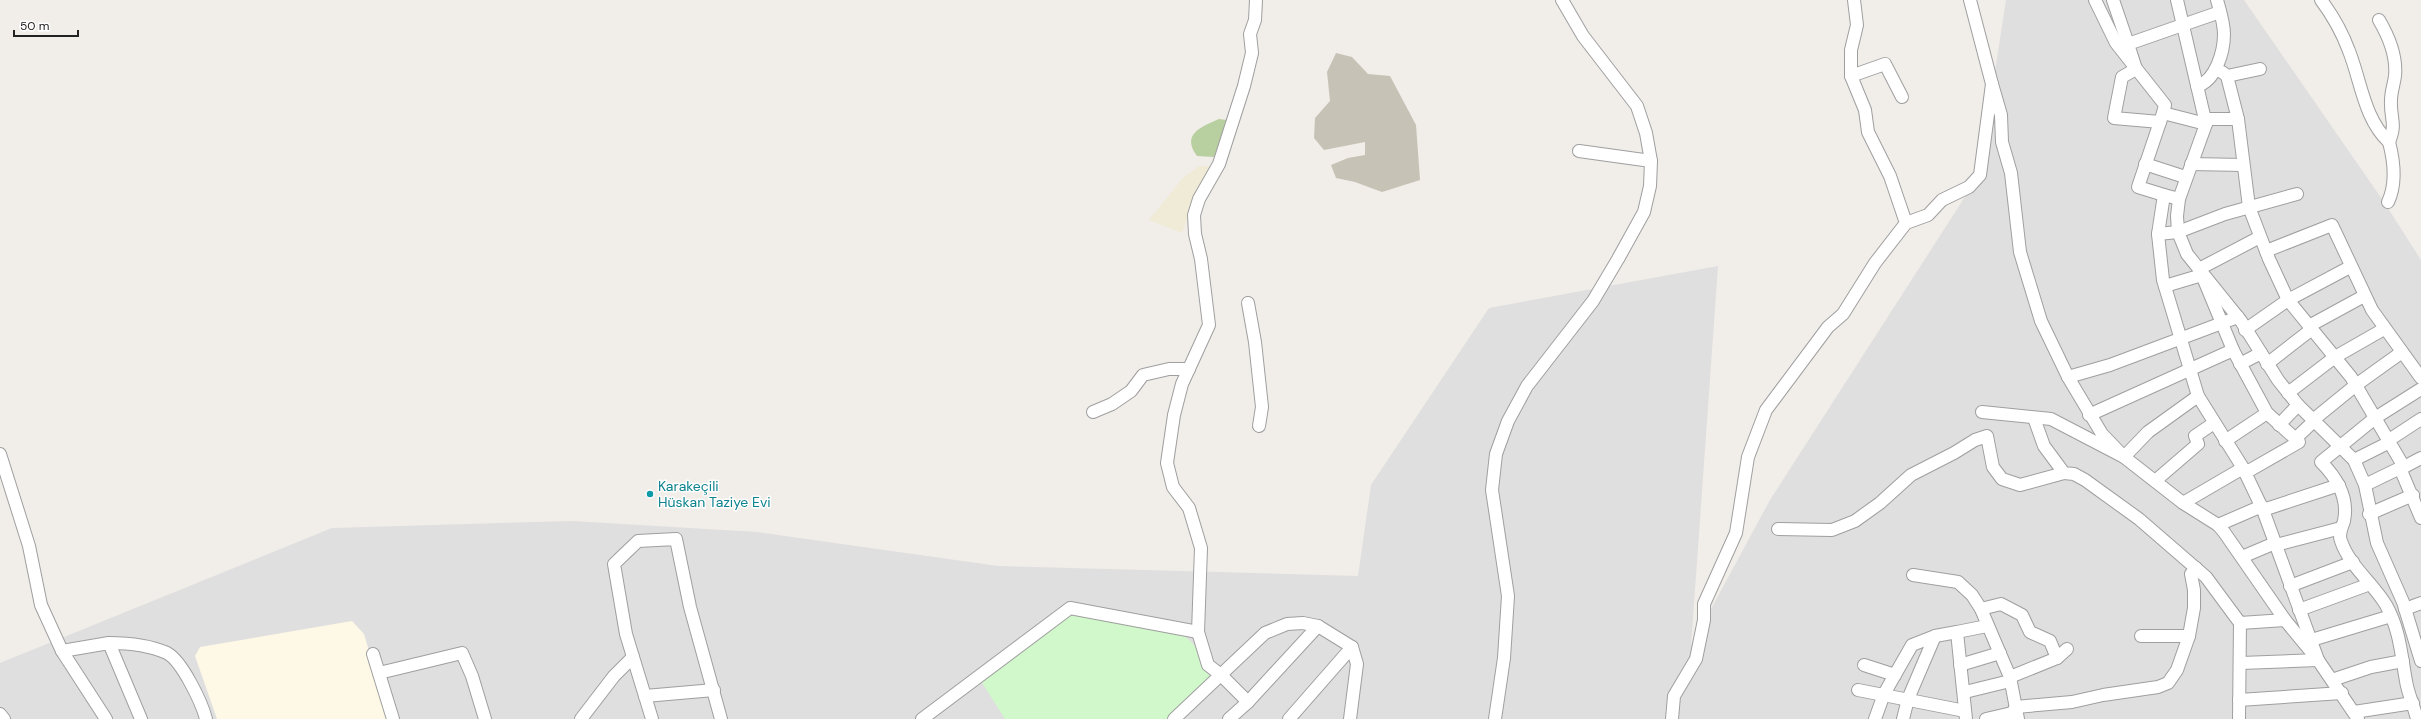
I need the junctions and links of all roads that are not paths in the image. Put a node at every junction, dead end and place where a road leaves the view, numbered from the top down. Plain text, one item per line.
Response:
1 (1256, 0) edge
2 (1562, 0) edge
3 (1854, 0) edge
4 (1970, 0) edge
5 (2095, 0) edge
6 (2114, 0) edge
7 (2177, 0) edge
8 (2217, 0) edge
9 (2321, 0) edge
10 (2220, 12) junction
11 (2379, 20) dead end
12 (2184, 23) junction
13 (2128, 44) junction
14 (2136, 69) junction
15 (2260, 69) dead end
16 (2214, 70) junction
17 (1851, 76) junction
18 (2227, 76) junction
19 (1992, 84) junction
20 (2197, 86) junction
21 (1902, 97) dead end
22 (2162, 117) junction
23 (2238, 119) junction
24 (2206, 121) junction
25 (2389, 142) junction
26 (1578, 151) dead end
27 (1651, 161) junction
28 (2145, 164) junction
29 (2191, 164) junction
30 (2242, 165) junction
31 (2186, 177) junction
32 (2297, 194) dead end
33 (2164, 195) junction
34 (2179, 199) junction
35 (2388, 202) dead end
36 (2249, 207) junction
37 (1906, 222) junction
38 (2178, 232) junction
39 (2158, 234) junction
40 (2260, 237) junction
41 (2266, 251) junction
42 (2350, 267) junction
43 (2200, 272) junction
44 (2165, 286) junction
45 (2364, 296) junction
46 (2288, 300) junction
47 (1248, 303) dead end
48 (2238, 317) junction
49 (2223, 323) junction
50 (2310, 327) junction
51 (2384, 329) junction
52 (2245, 330) junction
53 (2180, 339) junction
54 (2232, 350) junction
55 (2402, 352) junction
56 (2335, 357) junction
57 (2264, 358) junction
58 (2240, 364) junction
59 (2191, 368) junction
60 (1189, 369) junction
61 (2068, 377) junction
62 (2421, 378) edge
63 (2356, 385) junction
64 (2421, 389) edge
65 (2288, 393) junction
66 (2198, 396) junction
67 (2298, 405) junction
68 (1093, 412) dead end
69 (1982, 412) dead end
70 (2267, 413) junction
71 (2089, 415) junction
72 (2034, 418) junction
73 (2375, 418) junction
74 (2421, 419) edge
75 (2313, 420) junction
76 (2214, 423) junction
77 (2279, 425) junction
78 (1259, 426) dead end
79 (2296, 438) junction
80 (2225, 441) junction
81 (2389, 441) junction
82 (2339, 445) junction
83 (0, 454) edge
84 (2124, 457) junction
85 (2421, 458) edge
86 (2354, 460) junction
87 (2402, 467) junction
88 (2244, 470) junction
89 (2064, 472) junction
90 (2155, 482) junction
91 (2339, 485) junction
92 (2365, 485) junction
93 (2415, 492) edge
94 (2183, 503) junction
95 (2262, 508) junction
96 (2369, 514) junction
97 (2421, 518) edge
98 (2218, 525) junction
99 (2341, 528) junction
100 (1778, 529) dead end
101 (2275, 544) junction
102 (2242, 557) junction
103 (2353, 562) junction
104 (2196, 568) junction
105 (1913, 575) dead end
106 (2370, 584) junction
107 (2290, 586) junction
108 (2421, 602) edge
109 (1981, 609) junction
110 (2405, 609) junction
111 (2299, 610) junction
112 (2391, 616) junction
113 (2285, 620) junction
114 (2240, 622) junction
115 (1318, 626) junction
116 (1987, 626) junction
117 (1198, 632) junction
118 (1957, 632) junction
119 (1935, 636) junction
120 (2142, 636) dead end
121 (2189, 636) junction
122 (2308, 642) junction
123 (109, 643) junction
124 (1352, 646) junction
125 (2419, 647) edge
126 (2067, 649) dead end
127 (62, 651) junction
128 (2000, 653) junction
129 (374, 654) dead end
130 (633, 657) junction
131 (2057, 658) junction
132 (2318, 660) junction
133 (2403, 661) junction
134 (2421, 661) edge
135 (2240, 663) junction
136 (1864, 665) dead end
137 (1960, 665) junction
138 (379, 673) junction
139 (1221, 675) junction
140 (1895, 675) junction
141 (2010, 679) junction
142 (2332, 680) junction
143 (714, 690) junction
144 (1858, 690) dead end
145 (1964, 692) junction
146 (1884, 694) junction
147 (2342, 694) junction
148 (645, 696) junction
149 (1908, 699) junction
150 (2239, 700) junction
151 (1248, 702) junction
152 (2413, 704) junction
153 (2017, 713) edge
154 (0, 714) edge
155 (1965, 715) edge
156 (2356, 715) edge
157 (930, 717) edge
158 (4, 719) edge
159 (106, 719) edge
160 (141, 719) edge
161 (206, 719) edge
162 (393, 719) edge
163 (485, 719) edge
164 (581, 719) edge
165 (652, 719) edge
166 (721, 719) edge
167 (1174, 719) edge
168 (1229, 719) edge
169 (1289, 719) edge
170 (1350, 719) edge
171 (1494, 719) edge
172 (1672, 719) edge
173 (1875, 719) edge
174 (1903, 719) edge
175 (1986, 719) edge
176 (2239, 719) edge
177 (2417, 719) edge

1 - 60 street
2 - 27 street
3 - 17 street
4 - 19 street
5 - 14 street
6 - 13 street
7 - 12 street
8 - 10 street
9 - 25 street
10 - 12 street
10 - 16 street
11 - 25 street
12 - 13 street
12 - 20 street
13 - 14 street
14 - 22 street
14 - 22 street
15 - 18 street
16 - 18 street
16 - 20 street
17 - 21 street
17 - 37 street
18 - 23 street
19 - 37 street
19 - 61 street
20 - 24 street
22 - 24 street
22 - 28 street
23 - 24 street
23 - 30 street
24 - 29 street
25 - 35 street
26 - 27 street
27 - 171 street
28 - 31 street
28 - 33 street
29 - 30 street
29 - 31 street
30 - 36 street
31 - 34 street
32 - 36 street
33 - 34 street
33 - 39 street
34 - 38 street
36 - 38 street
36 - 40 street
37 - 172 street
38 - 39 street
38 - 43 street
39 - 44 street
40 - 41 street
40 - 43 street
41 - 42 street
41 - 46 street
42 - 45 street
42 - 46 street
43 - 44 street
43 - 48 street
43 - 49 street
44 - 53 street
45 - 50 street
45 - 51 street
46 - 50 street
46 - 52 street
47 - 78 street
48 - 49 street
48 - 52 street
49 - 53 street
49 - 54 street
50 - 56 street
50 - 57 street
51 - 55 street
51 - 56 street
52 - 57 street
53 - 59 street
53 - 61 street
54 - 58 street
54 - 59 street
55 - 62 street
55 - 63 street
56 - 63 street
56 - 65 street
57 - 58 street
57 - 65 street
58 - 70 street
59 - 66 street
59 - 71 street
60 - 68 street
60 - 117 street
61 - 71 street
63 - 73 street
63 - 75 street
64 - 73 street
65 - 67 street
66 - 76 street
66 - 84 street
67 - 75 street
67 - 77 street
69 - 72 street
70 - 77 street
70 - 80 street
71 - 84 street
72 - 84 street
72 - 89 street
73 - 81 street
73 - 82 street
74 - 81 street
75 - 79 street
75 - 82 street
76 - 80 street
76 - 90 street
77 - 79 street
79 - 88 street
80 - 88 street
81 - 86 street
81 - 87 street
82 - 86 street
82 - 91 street
83 - 127 street
84 - 90 street
85 - 87 street
86 - 92 street
87 - 92 street
87 - 93 street
88 - 94 street
88 - 95 street
89 - 100 street
89 - 104 street
90 - 94 street
91 - 95 street
91 - 99 street
92 - 96 street
93 - 96 street
93 - 97 street
94 - 98 street
95 - 98 street
95 - 101 street
96 - 110 street
98 - 102 street
99 - 101 street
99 - 103 street
101 - 102 street
101 - 107 street
102 - 113 street
103 - 106 street
103 - 107 street
104 - 114 street
104 - 121 street
105 - 109 street
106 - 111 street
106 - 112 street
107 - 111 street
108 - 110 street
109 - 116 street
109 - 131 street
110 - 125 street
111 - 122 street
112 - 122 street
112 - 133 street
113 - 114 street
113 - 122 street
114 - 135 street
115 - 124 street
115 - 139 street
115 - 151 street
116 - 118 street
116 - 128 street
117 - 139 street
117 - 157 street
118 - 119 street
118 - 137 street
119 - 140 street
119 - 149 street
120 - 121 street
121 - 153 street
122 - 132 street
123 - 127 street
123 - 160 street
123 - 161 street
124 - 169 street
124 - 170 street
125 - 134 street
126 - 131 street
127 - 159 street
128 - 137 street
128 - 141 street
129 - 138 street
130 - 143 street
130 - 148 street
130 - 164 street
131 - 141 street
132 - 135 street
132 - 142 street
133 - 142 street
133 - 152 street
135 - 150 street
136 - 140 street
137 - 145 street
138 - 162 street
138 - 163 street
139 - 151 street
139 - 167 street
140 - 146 street
141 - 145 street
141 - 153 street
142 - 147 street
143 - 148 street
143 - 166 street
144 - 146 street
145 - 155 street
146 - 149 street
146 - 173 street
147 - 150 street
147 - 156 street
148 - 165 street
149 - 155 street
149 - 174 street
150 - 176 street
151 - 168 street
152 - 156 street
152 - 177 street
153 - 175 street
154 - 158 street

